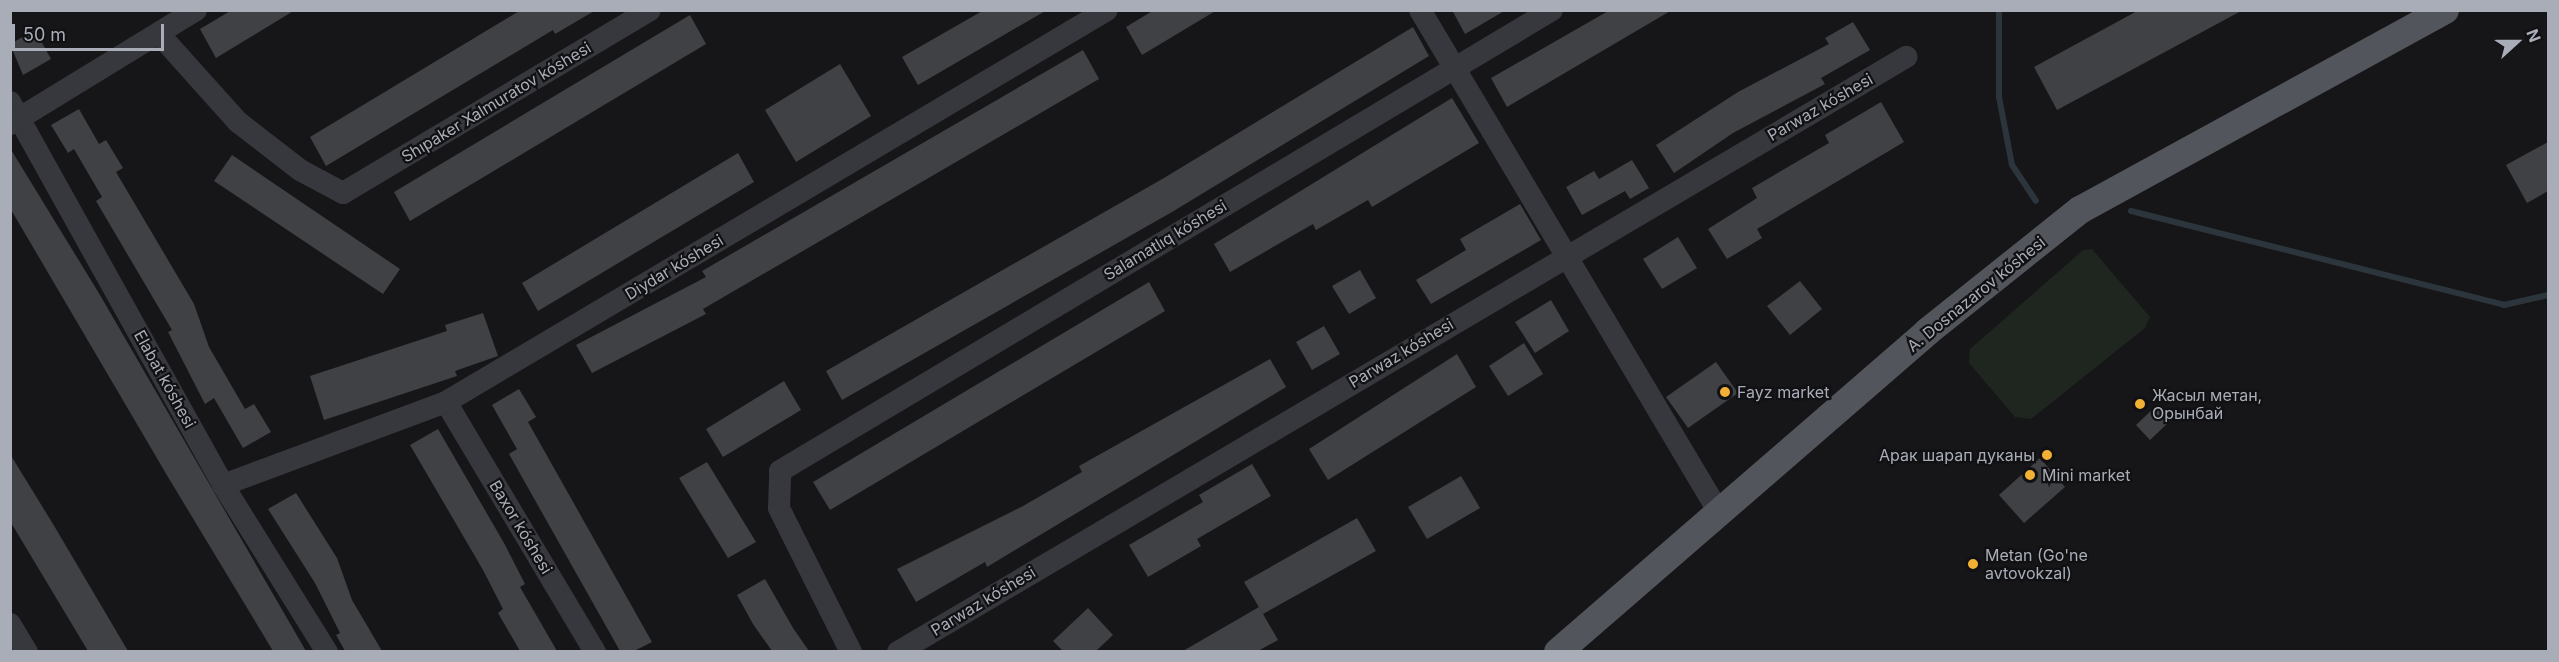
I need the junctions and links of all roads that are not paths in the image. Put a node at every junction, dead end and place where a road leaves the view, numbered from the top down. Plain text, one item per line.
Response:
1 (196, 10) edge
2 (650, 10) edge
3 (1107, 10) edge
4 (1420, 10) edge
5 (1552, 10) edge
6 (2445, 10) edge
7 (159, 34) junction
8 (1906, 57) dead end
9 (1454, 66) junction
10 (14, 115) edge
11 (1566, 256) junction
12 (446, 402) junction
13 (223, 485) junction
14 (1720, 514) junction
15 (10, 624) edge
16 (27, 651) edge
17 (327, 651) edge
18 (595, 651) edge
19 (850, 651) edge
20 (898, 651) edge
21 (1558, 651) edge

1 - 7 street
2 - 7 street, Shıpaker Xalmuratov kóshesi
3 - 12 street, Diydar kóshesi
4 - 9 street
5 - 9 street, Salamatlıq kóshesi
6 - 14 main road, A. Dosnazarov kóshesi
7 - 10 street
8 - 11 street, Parwaz kóshesi
9 - 11 street
9 - 19 street, Salamatlıq kóshesi
10 - 13 street, Elabat kóshesi
11 - 14 street
11 - 20 street, Parwaz kóshesi
12 - 13 street, Diydar kóshesi
12 - 18 street, Baxor kóshesi
13 - 17 street, Elabat kóshesi
14 - 21 main road, A. Dosnazarov kóshesi
15 - 16 street

